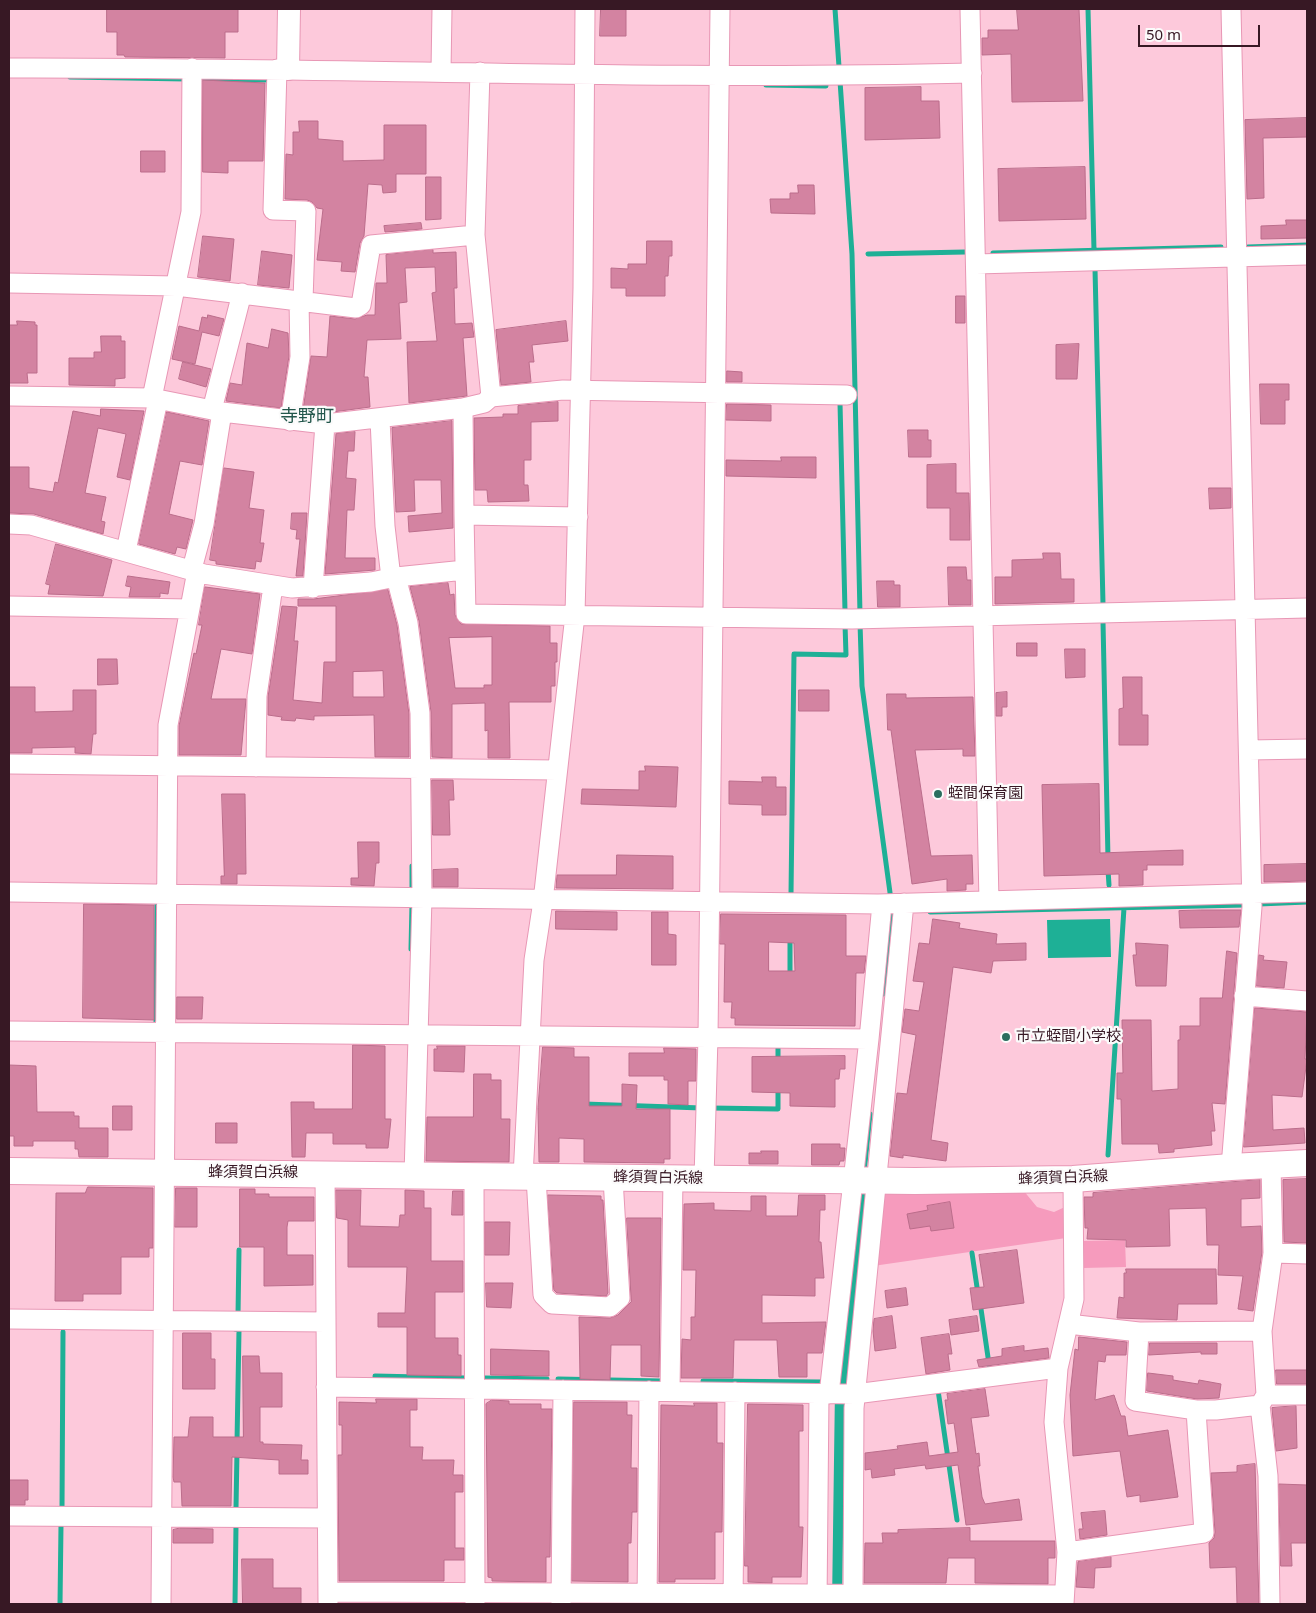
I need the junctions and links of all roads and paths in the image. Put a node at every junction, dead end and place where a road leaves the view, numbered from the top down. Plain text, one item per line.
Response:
1 (289, 9) edge
2 (442, 9) edge
3 (585, 9) edge
4 (720, 9) edge
5 (970, 9) edge
6 (1231, 9) edge
7 (9, 68) edge
8 (192, 68) junction
9 (283, 69) junction
10 (441, 71) junction
11 (480, 72) junction
12 (585, 73) junction
13 (972, 73) junction
14 (719, 76) junction
15 (475, 235) junction
16 (1307, 256) edge
17 (1237, 257) junction
18 (976, 264) junction
19 (9, 283) edge
20 (176, 286) junction
21 (242, 293) junction
22 (301, 300) junction
23 (581, 390) junction
24 (716, 394) junction
25 (847, 395) dead end
26 (9, 396) edge
27 (491, 398) junction
28 (155, 399) junction
29 (463, 408) junction
30 (217, 411) junction
31 (380, 418) junction
32 (290, 421) junction
33 (325, 424) junction
34 (464, 515) junction
35 (578, 518) junction
36 (9, 524) edge
37 (126, 551) junction
38 (195, 570) junction
39 (466, 570) junction
40 (393, 578) junction
41 (273, 586) junction
42 (313, 588) junction
43 (9, 606) edge
44 (190, 608) junction
45 (1307, 608) edge
46 (1246, 609) junction
47 (575, 614) junction
48 (984, 614) junction
49 (713, 617) junction
50 (1307, 749) edge
51 (1249, 750) junction
52 (9, 764) edge
53 (168, 767) junction
54 (256, 768) junction
55 (421, 770) junction
56 (557, 770) junction
57 (9, 892) edge
58 (1307, 892) edge
59 (167, 894) junction
60 (1252, 894) junction
61 (422, 898) junction
62 (989, 900) junction
63 (543, 901) junction
64 (710, 902) junction
65 (893, 903) junction
66 (1244, 996) junction
67 (1307, 1001) edge
68 (9, 1031) edge
69 (166, 1033) junction
70 (418, 1035) junction
71 (529, 1035) junction
72 (708, 1037) junction
73 (869, 1039) junction
74 (1307, 1163) edge
75 (1271, 1165) junction
76 (1231, 1167) junction
77 (9, 1171) edge
78 (164, 1173) junction
79 (325, 1174) junction
80 (414, 1175) junction
81 (474, 1176) junction
82 (529, 1177) junction
83 (613, 1178) junction
84 (673, 1178) junction
85 (704, 1179) junction
86 (1074, 1179) junction
87 (864, 1181) junction
88 (1273, 1253) junction
89 (1307, 1254) edge
90 (9, 1319) edge
91 (165, 1320) junction
92 (326, 1322) junction
93 (1068, 1324) junction
94 (1262, 1331) junction
95 (1139, 1332) junction
96 (1058, 1368) junction
97 (326, 1387) junction
98 (476, 1388) junction
99 (563, 1390) junction
100 (649, 1391) junction
101 (670, 1391) junction
102 (735, 1392) junction
103 (836, 1394) junction
104 (1307, 1395) edge
105 (1263, 1400) junction
106 (1196, 1410) junction
107 (9, 1516) edge
108 (162, 1517) junction
109 (327, 1518) junction
110 (1067, 1552) junction
111 (840, 1597) edge
112 (328, 1598) edge
113 (378, 1598) edge
114 (475, 1598) edge
115 (561, 1599) edge
116 (647, 1599) edge
117 (733, 1599) edge
118 (964, 1600) edge
119 (1064, 1600) edge
120 (161, 1604) edge
121 (1270, 1604) edge

1 - 9 street
2 - 10 street
3 - 12 street
4 - 14 street
5 - 13 street
6 - 17 street
7 - 8 street
8 - 9 street
8 - 20 street
9 - 10 street
9 - 22 street
10 - 11 street
11 - 12 street
11 - 15 street
12 - 14 street
12 - 23 street
13 - 14 street
13 - 18 street
14 - 24 street
15 - 22 street
15 - 27 street
16 - 17 street
17 - 18 street
17 - 46 street
18 - 48 street
19 - 20 street
20 - 21 street
20 - 28 street
21 - 22 street
21 - 30 street
22 - 32 street
23 - 24 street
23 - 27 street
23 - 35 street
24 - 25 street
24 - 49 street
26 - 28 street
27 - 29 street
28 - 30 street
28 - 37 street
29 - 31 street
29 - 34 street
30 - 32 street
30 - 38 street
31 - 33 street
31 - 40 street
32 - 33 street
33 - 42 street
34 - 35 street
34 - 39 street
35 - 47 street
36 - 37 street
37 - 38 street
38 - 41 street
38 - 44 street
39 - 40 street
39 - 47 street
40 - 42 street
40 - 55 street
41 - 42 street
41 - 54 street
43 - 44 street
44 - 53 street
45 - 46 street
46 - 48 street
46 - 51 street
47 - 49 street
47 - 56 street
48 - 49 street
48 - 62 street
49 - 64 street
50 - 51 street
51 - 60 street
52 - 53 street
53 - 54 street
53 - 59 street
54 - 55 street
55 - 56 street
55 - 61 street
56 - 63 street
57 - 59 street
58 - 60 street
59 - 61 street
59 - 69 street
60 - 62 street
60 - 66 street
61 - 63 street
61 - 70 street
62 - 65 street
63 - 64 street
63 - 71 street
64 - 65 street
64 - 72 street
65 - 73 street
65 - 87 street
66 - 67 street
66 - 76 street
68 - 69 street
69 - 70 street
69 - 78 street
70 - 71 street
70 - 80 street
71 - 72 street
71 - 82 street
72 - 73 street
72 - 85 street
73 - 87 street
74 - 75 main road, 蜂須賀白浜線
75 - 76 main road, 蜂須賀白浜線
75 - 88 street
76 - 86 main road, 蜂須賀白浜線
77 - 78 main road, 蜂須賀白浜線
78 - 79 main road, 蜂須賀白浜線
78 - 91 street
79 - 80 main road, 蜂須賀白浜線
79 - 92 street
80 - 81 main road, 蜂須賀白浜線
81 - 82 main road, 蜂須賀白浜線
81 - 98 street
82 - 83 main road, 蜂須賀白浜線
82 - 83 street
83 - 84 main road, 蜂須賀白浜線
84 - 85 main road, 蜂須賀白浜線
84 - 101 street
85 - 87 main road, 蜂須賀白浜線
86 - 87 main road, 蜂須賀白浜線
86 - 93 street
87 - 103 street
87 - 103 street
88 - 89 street
88 - 94 street
90 - 91 street
91 - 92 street
91 - 108 street
92 - 97 street
93 - 95 street
93 - 96 street
94 - 95 street
94 - 105 street
95 - 106 street
96 - 103 street
96 - 110 street
97 - 98 street
97 - 109 street
98 - 99 street
98 - 114 street
99 - 100 street
99 - 115 street
100 - 101 street
100 - 116 street
101 - 102 street
102 - 103 street
102 - 117 street
103 - 111 street
103 - 111 street
104 - 105 street
105 - 106 street
105 - 121 street
106 - 110 street
107 - 108 street
108 - 109 street
108 - 120 street
109 - 112 street
110 - 119 street
111 - 117 street
111 - 118 street
112 - 113 street
113 - 114 street
114 - 115 street
115 - 116 street
116 - 117 street
118 - 119 street

